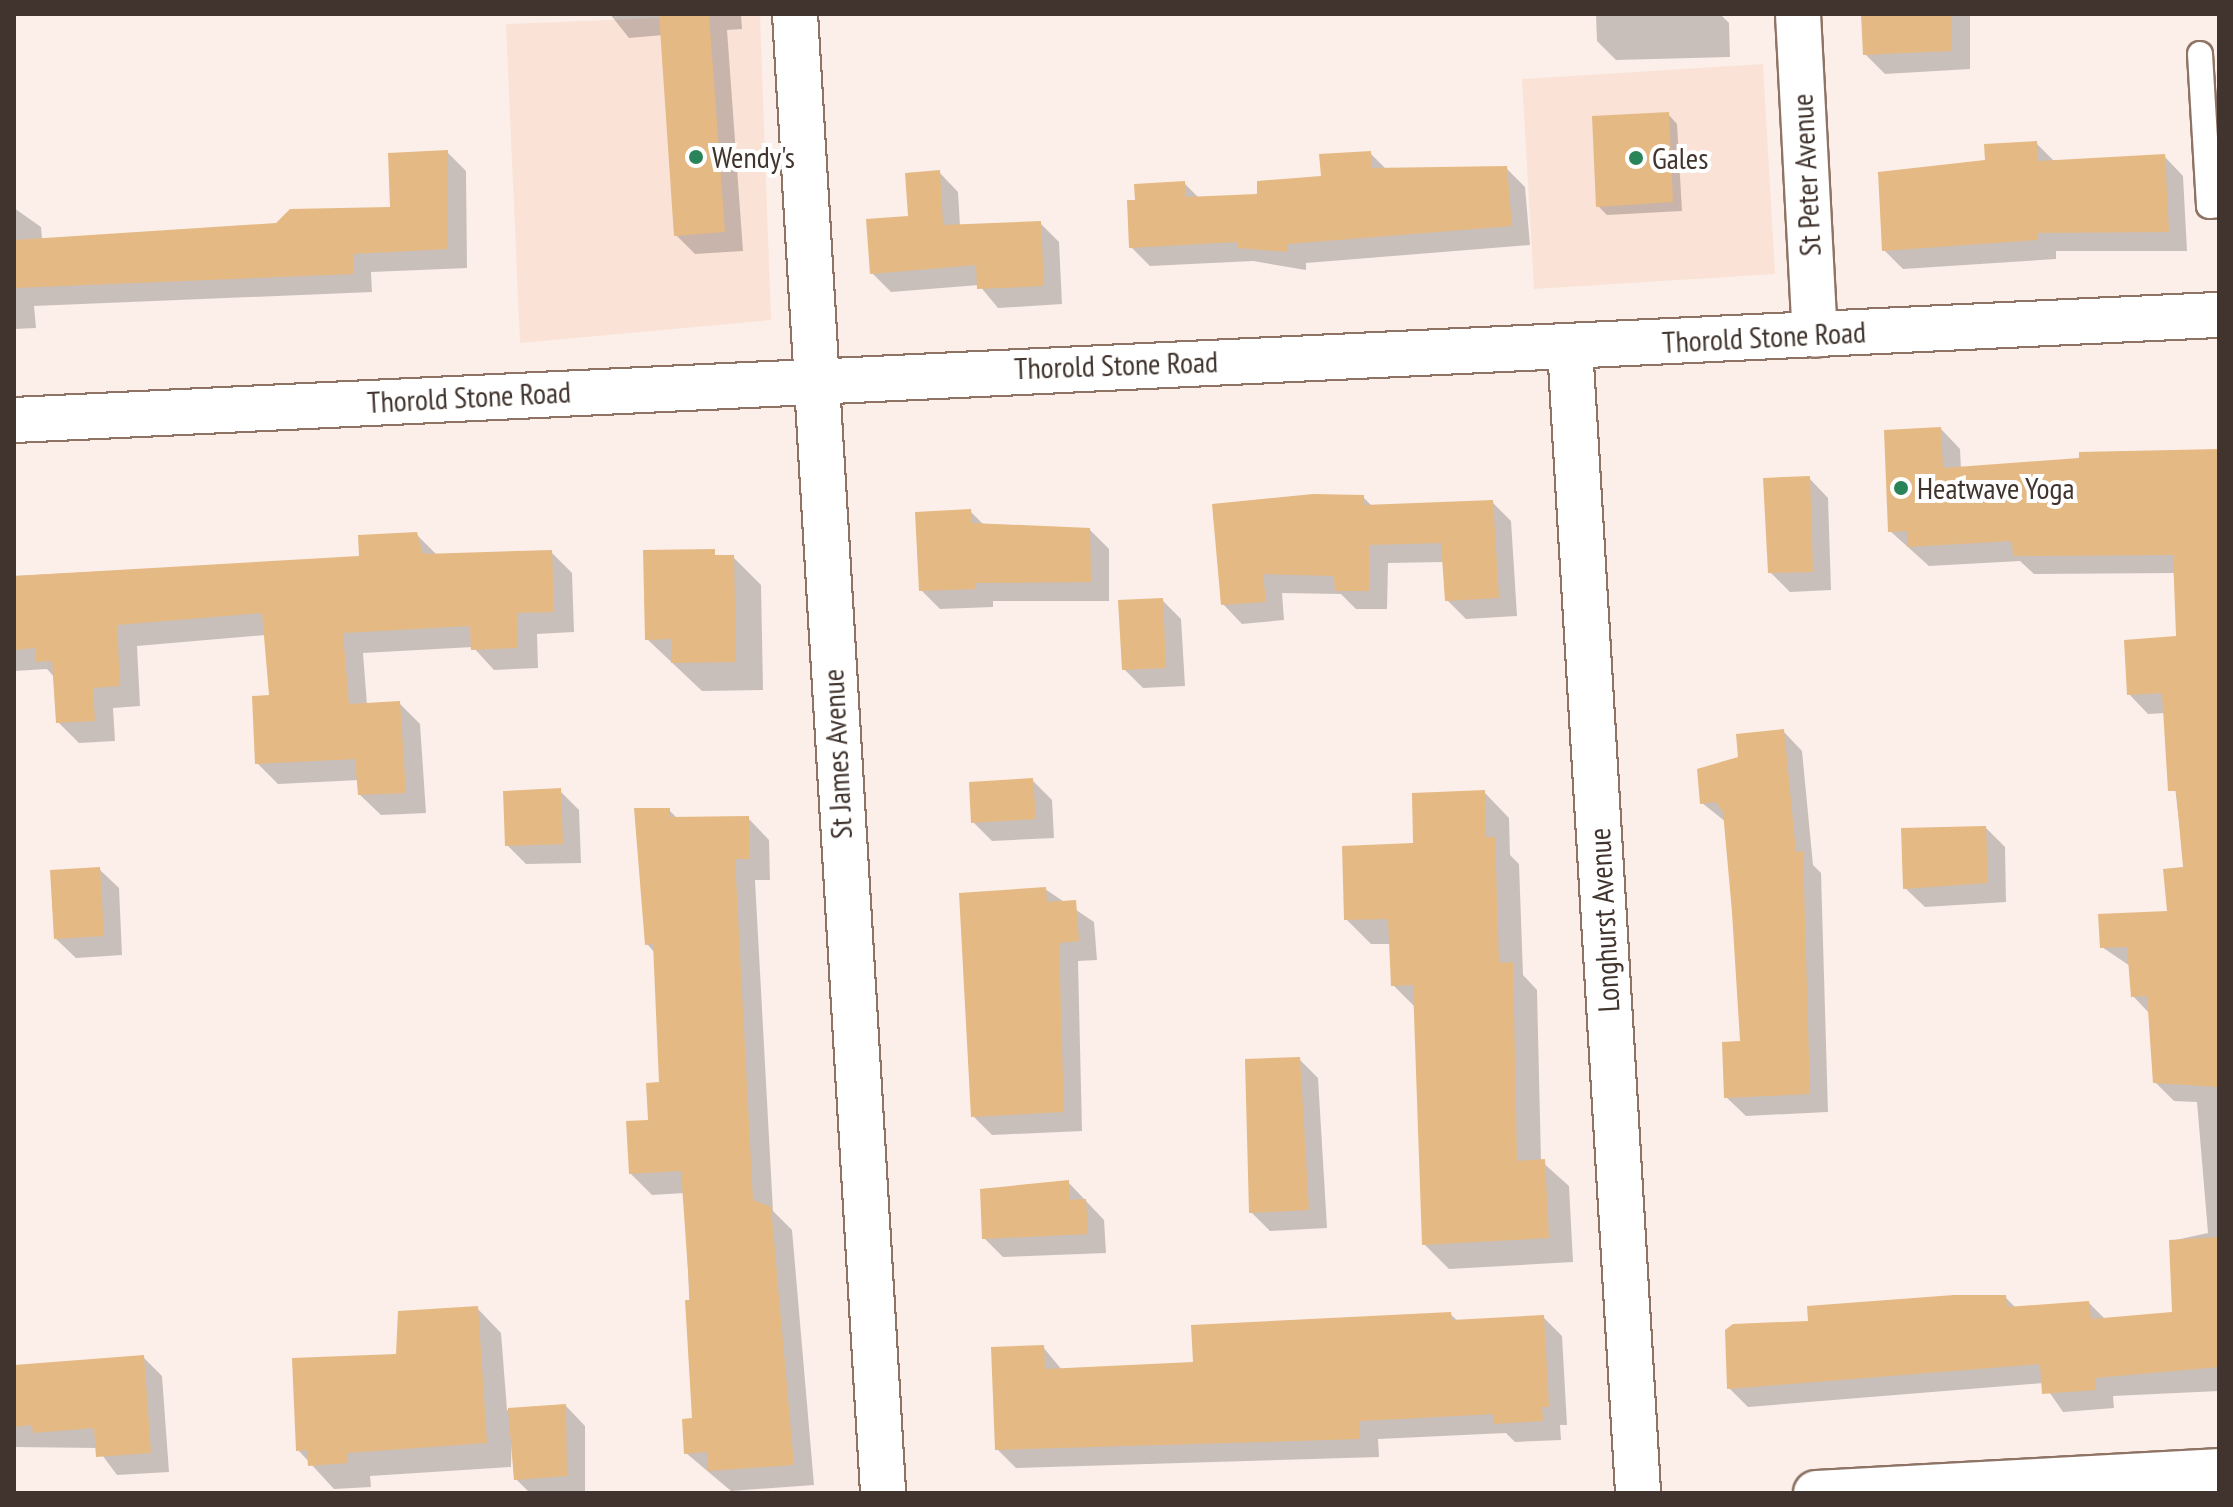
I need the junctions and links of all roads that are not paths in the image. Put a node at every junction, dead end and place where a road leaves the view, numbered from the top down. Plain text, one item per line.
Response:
1 (795, 14) edge
2 (1798, 14) edge
3 (2200, 54) dead end
4 (2219, 205) edge
5 (2219, 315) edge
6 (1815, 335) junction
7 (1570, 347) junction
8 (815, 379) junction
9 (14, 420) edge
10 (2219, 1471) edge
11 (883, 1493) edge
12 (1638, 1493) edge
13 (1816, 1493) edge

1 - 8 street, St James Avenue
2 - 6 street, St Peter Avenue
3 - 4 lane
5 - 6 street, Thorold Stone Road
6 - 7 street, Thorold Stone Road
7 - 8 street, Thorold Stone Road
7 - 12 street, Longhurst Avenue
8 - 9 street, Thorold Stone Road
8 - 11 street, St James Avenue
10 - 13 street

